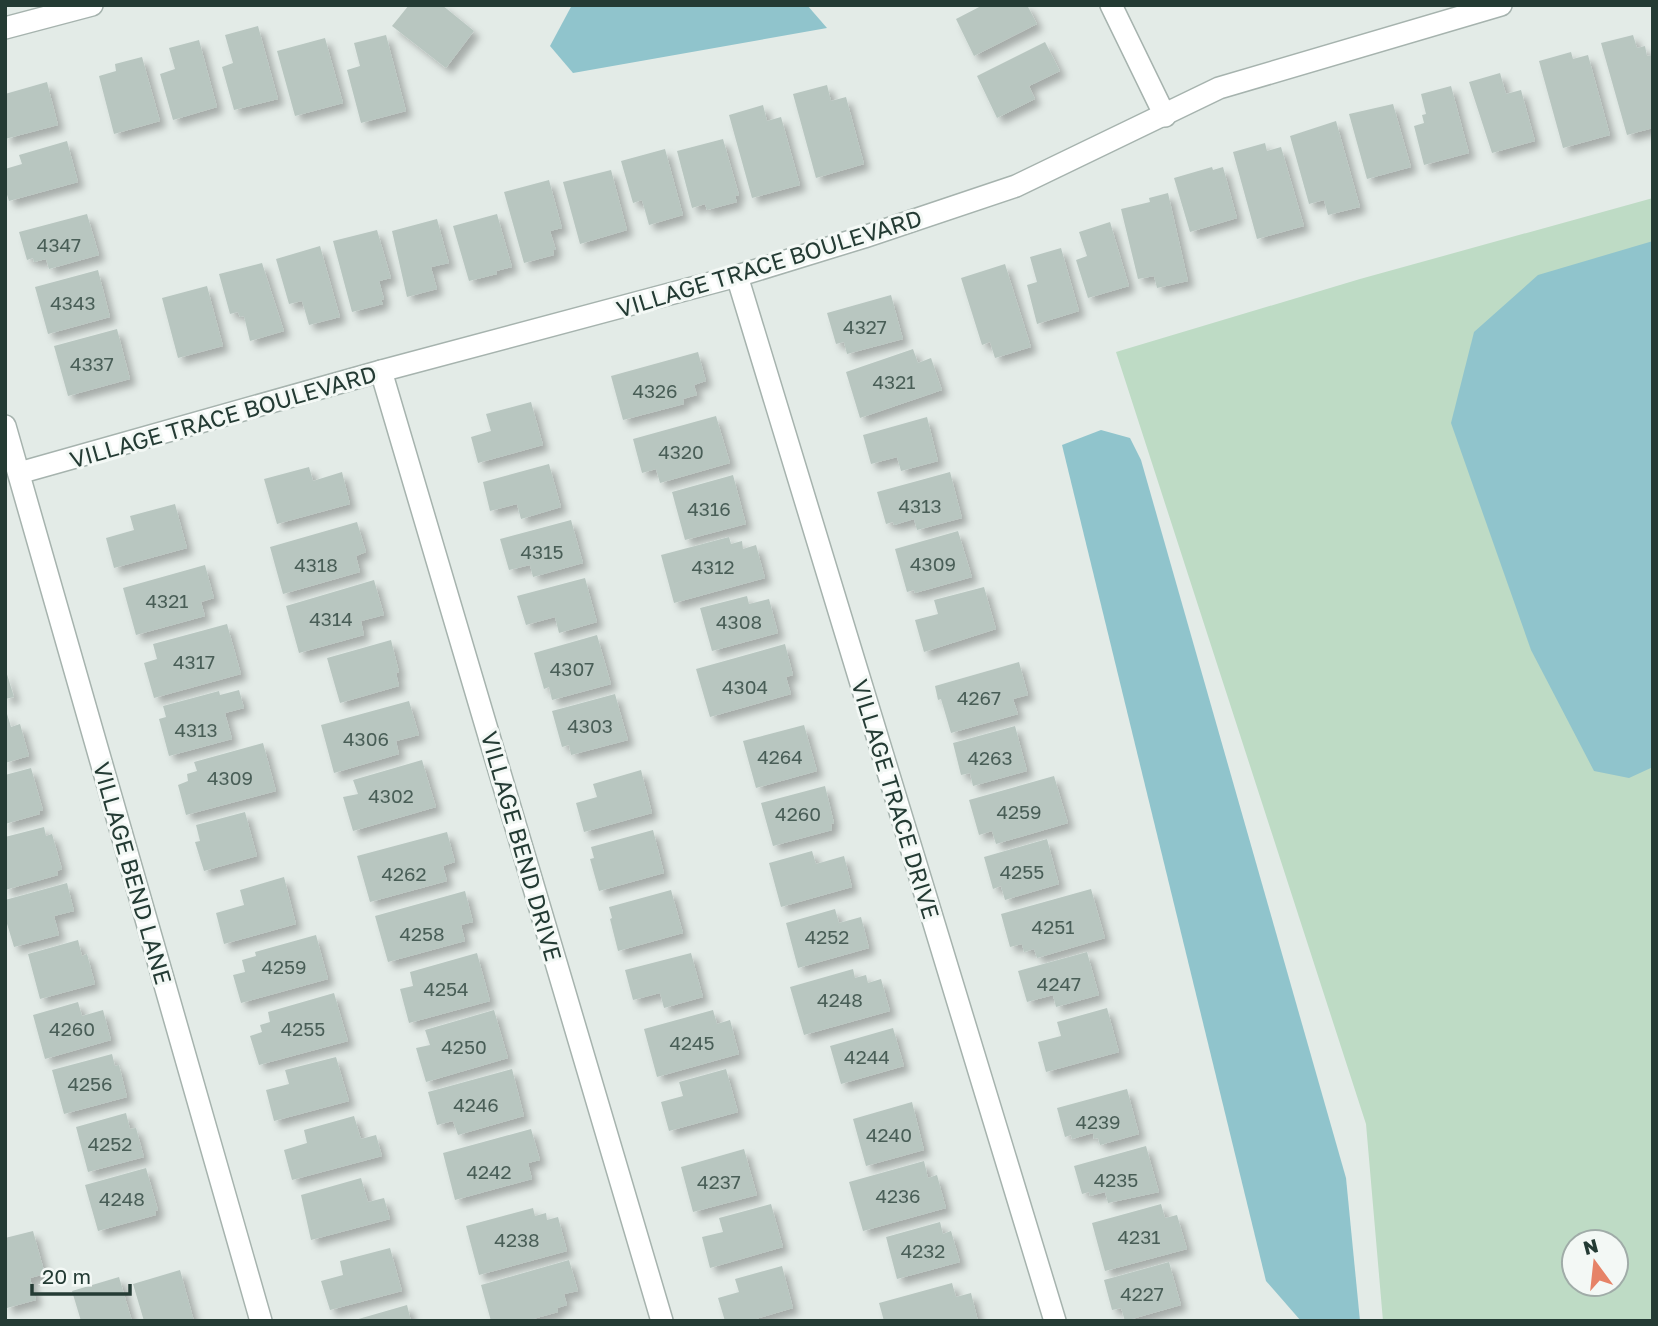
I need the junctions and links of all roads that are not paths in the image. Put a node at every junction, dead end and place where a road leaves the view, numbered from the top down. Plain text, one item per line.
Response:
1 (92, 5) edge
2 (1111, 5) edge
3 (1501, 5) edge
4 (5, 29) edge
5 (1165, 116) junction
6 (737, 276) junction
7 (382, 371) junction
8 (5, 426) edge
9 (19, 473) junction
10 (261, 1321) edge
11 (662, 1321) edge
12 (1055, 1321) edge

1 - 4 street
2 - 5 street
3 - 5 street, VILLAGE TRACE BOULEVARD
5 - 6 street, VILLAGE TRACE BOULEVARD
6 - 7 street, VILLAGE TRACE BOULEVARD
6 - 12 street, VILLAGE TRACE DRIVE
7 - 9 street, VILLAGE TRACE BOULEVARD
7 - 11 street, VILLAGE BEND DRIVE
8 - 9 street, VILLAGE BEND LANE
9 - 10 street, VILLAGE BEND LANE

